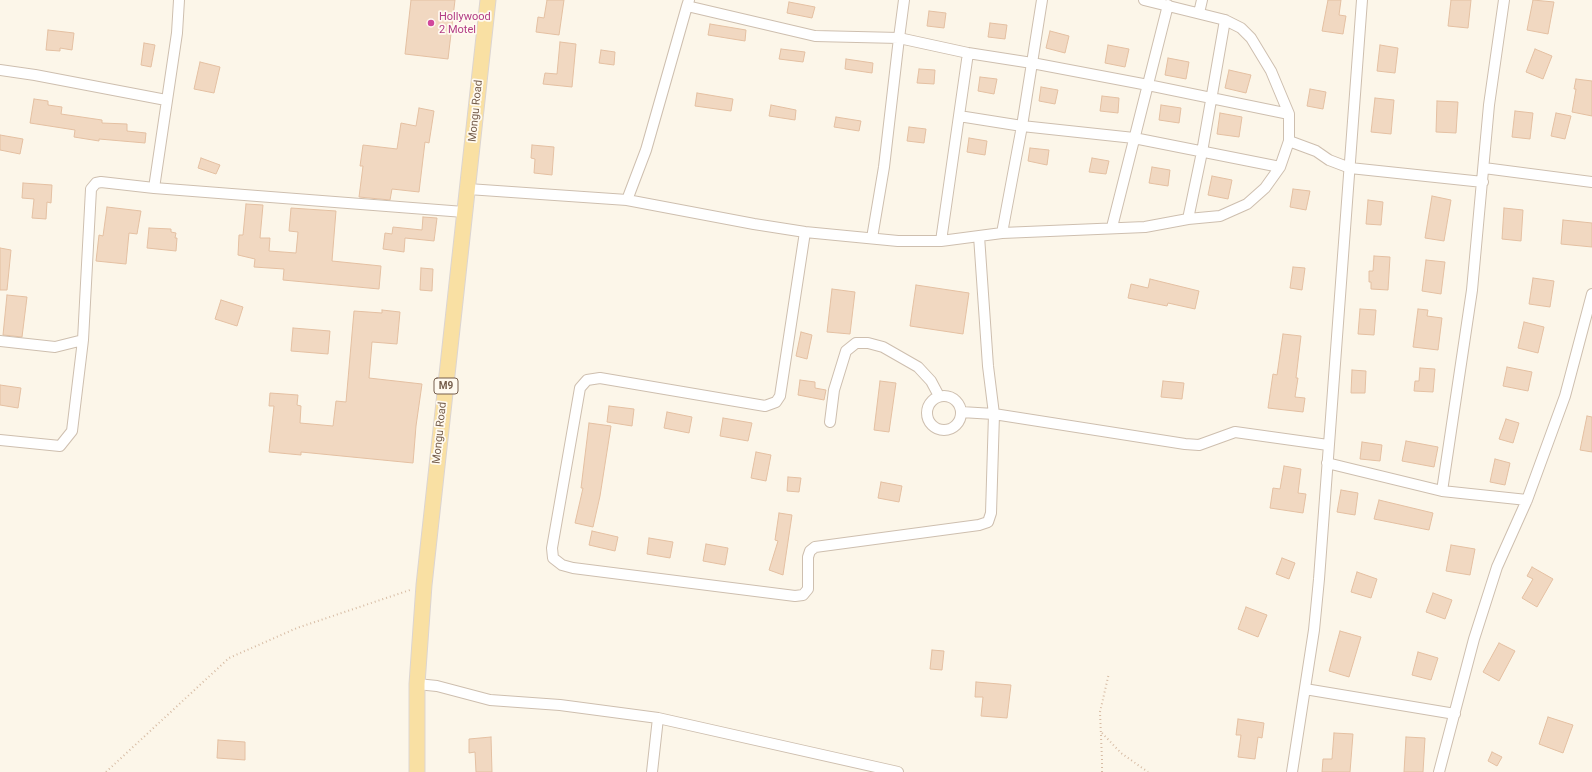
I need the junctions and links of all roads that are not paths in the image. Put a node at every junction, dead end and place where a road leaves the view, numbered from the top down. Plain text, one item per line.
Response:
1 (179, 0) edge
2 (488, 0) edge
3 (904, 0) edge
4 (1042, 0) edge
5 (1144, 0) edge
6 (1202, 0) edge
7 (1362, 0) edge
8 (1504, 0) edge
9 (688, 3) edge
10 (1168, 5) junction
11 (1199, 13) junction
12 (1226, 20) junction
13 (899, 38) junction
14 (968, 53) junction
15 (1032, 63) junction
16 (0, 70) edge
17 (1148, 85) junction
18 (1211, 98) junction
19 (166, 100) junction
20 (1289, 114) junction
21 (959, 116) junction
22 (1022, 126) junction
23 (1134, 138) junction
24 (1289, 141) junction
25 (1202, 152) junction
26 (1280, 167) junction
27 (1350, 168) junction
28 (1484, 168) junction
29 (1483, 182) junction
30 (1592, 182) edge
31 (154, 188) junction
32 (468, 189) junction
33 (627, 200) junction
34 (464, 212) junction
35 (1188, 219) junction
36 (1112, 227) junction
37 (805, 232) junction
38 (1002, 233) junction
39 (979, 236) junction
40 (872, 238) junction
41 (941, 241) junction
42 (1592, 294) edge
43 (83, 340) junction
44 (0, 341) edge
45 (939, 396) junction
46 (961, 412) junction
47 (994, 414) junction
48 (830, 422) dead end
49 (0, 440) edge
50 (1328, 445) junction
51 (1327, 463) junction
52 (1442, 491) junction
53 (1527, 500) junction
54 (417, 684) junction
55 (1305, 689) junction
56 (1455, 714) junction
57 (658, 718) junction
58 (418, 772) edge
59 (652, 772) edge
60 (898, 772) edge
61 (1292, 772) edge
62 (1439, 772) edge

1 - 19 street
2 - 32 main road, Mongu Road / M9
3 - 13 street
4 - 15 street
5 - 10 street
6 - 11 street
7 - 27 street
8 - 28 street
9 - 13 street
9 - 33 street
10 - 11 street
10 - 17 street
11 - 12 street
12 - 18 street
12 - 20 street
13 - 14 street
13 - 40 street
14 - 15 street
14 - 21 street
15 - 17 street
15 - 22 street
16 - 19 street
17 - 18 street
17 - 23 street
18 - 20 street
18 - 25 street
19 - 31 street
20 - 24 street
21 - 22 street
21 - 41 street
22 - 23 street
22 - 38 street
23 - 25 street
23 - 36 street
24 - 26 street
24 - 27 street
25 - 26 street
25 - 35 street
26 - 35 street
27 - 29 street
27 - 50 street
28 - 29 street
28 - 30 street
29 - 52 street
31 - 34 street
31 - 43 street
32 - 33 street
32 - 34 main road, Mongu Road / M9
33 - 37 street
34 - 54 main road, Mongu Road / M9
35 - 36 street
36 - 38 street
37 - 40 street
37 - 47 street
38 - 39 street
39 - 41 street
39 - 47 street
40 - 41 street
42 - 53 street
43 - 44 street
43 - 49 street
45 - 46 street
45 - 46 street
45 - 48 street
46 - 47 street
47 - 50 street
50 - 51 street
51 - 52 street
51 - 55 street
52 - 53 street
53 - 56 street
54 - 57 street
54 - 58 main road, Mongu Road / M9
55 - 56 street
55 - 61 street
56 - 62 street
57 - 59 street
57 - 60 street

